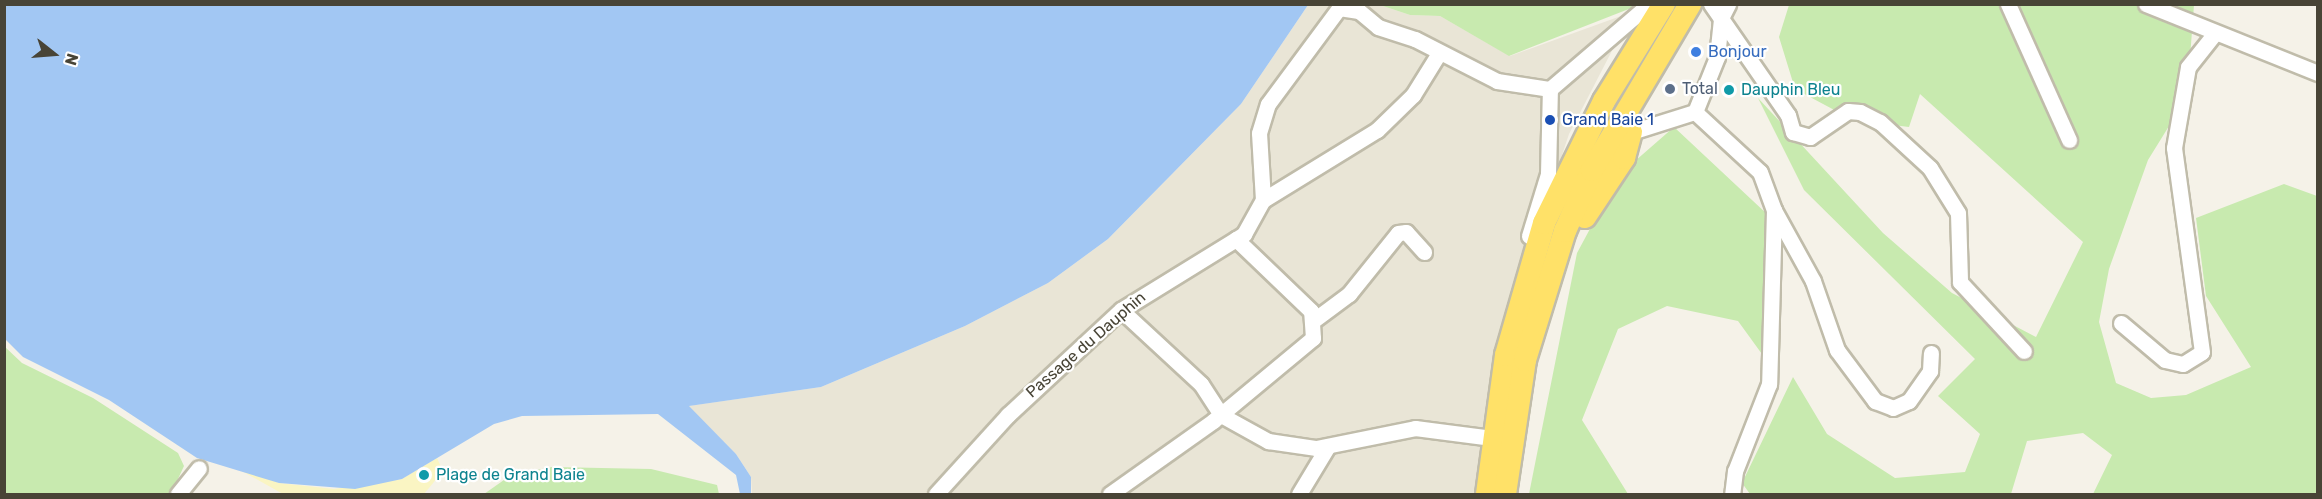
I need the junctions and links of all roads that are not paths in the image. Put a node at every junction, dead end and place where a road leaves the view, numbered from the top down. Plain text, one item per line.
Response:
1 (1664, 4) edge
2 (1690, 4) edge
3 (1711, 4) edge
4 (1728, 4) edge
5 (2008, 4) edge
6 (2146, 4) edge
7 (1643, 11) edge
8 (1721, 18) junction
9 (2215, 33) junction
10 (1438, 53) junction
11 (2318, 73) edge
12 (1550, 89) junction
13 (1604, 101) junction
14 (1695, 112) junction
15 (1631, 132) joint
16 (2069, 140) dead end
17 (1263, 200) junction
18 (1774, 210) junction
19 (1236, 239) junction
20 (1424, 252) dead end
21 (1121, 310) junction
22 (1538, 312) junction
23 (1314, 320) junction
24 (2121, 323) dead end
25 (2024, 351) dead end
26 (1930, 353) dead end
27 (1221, 415) junction
28 (1484, 437) junction
29 (1328, 446) junction
30 (199, 468) dead end
31 (178, 495) edge
32 (936, 495) edge
33 (1110, 495) edge
34 (1299, 495) edge
35 (1479, 495) edge
36 (1487, 495) edge
37 (1505, 495) edge
38 (1732, 495) edge

1 - 13 highway
2 - 22 highway
3 - 8 street
4 - 8 street
5 - 16 street
6 - 9 street
7 - 12 street
7 - 13 highway
8 - 14 street
8 - 25 street
9 - 11 street
9 - 24 street
10 - 12 street
10 - 17 street
10 - 17 street
12 - 28 street
13 - 36 highway
14 - 15 street
14 - 18 street
15 - 22 highway
17 - 19 street, Passage du Dauphin
18 - 26 street
18 - 38 street
19 - 21 street, Passage du Dauphin
19 - 23 street
20 - 23 street
21 - 27 street
21 - 32 street, Passage du Dauphin
22 - 37 highway
23 - 27 street
27 - 29 street
27 - 33 street
28 - 29 street
28 - 35 street
29 - 34 street
30 - 31 street

